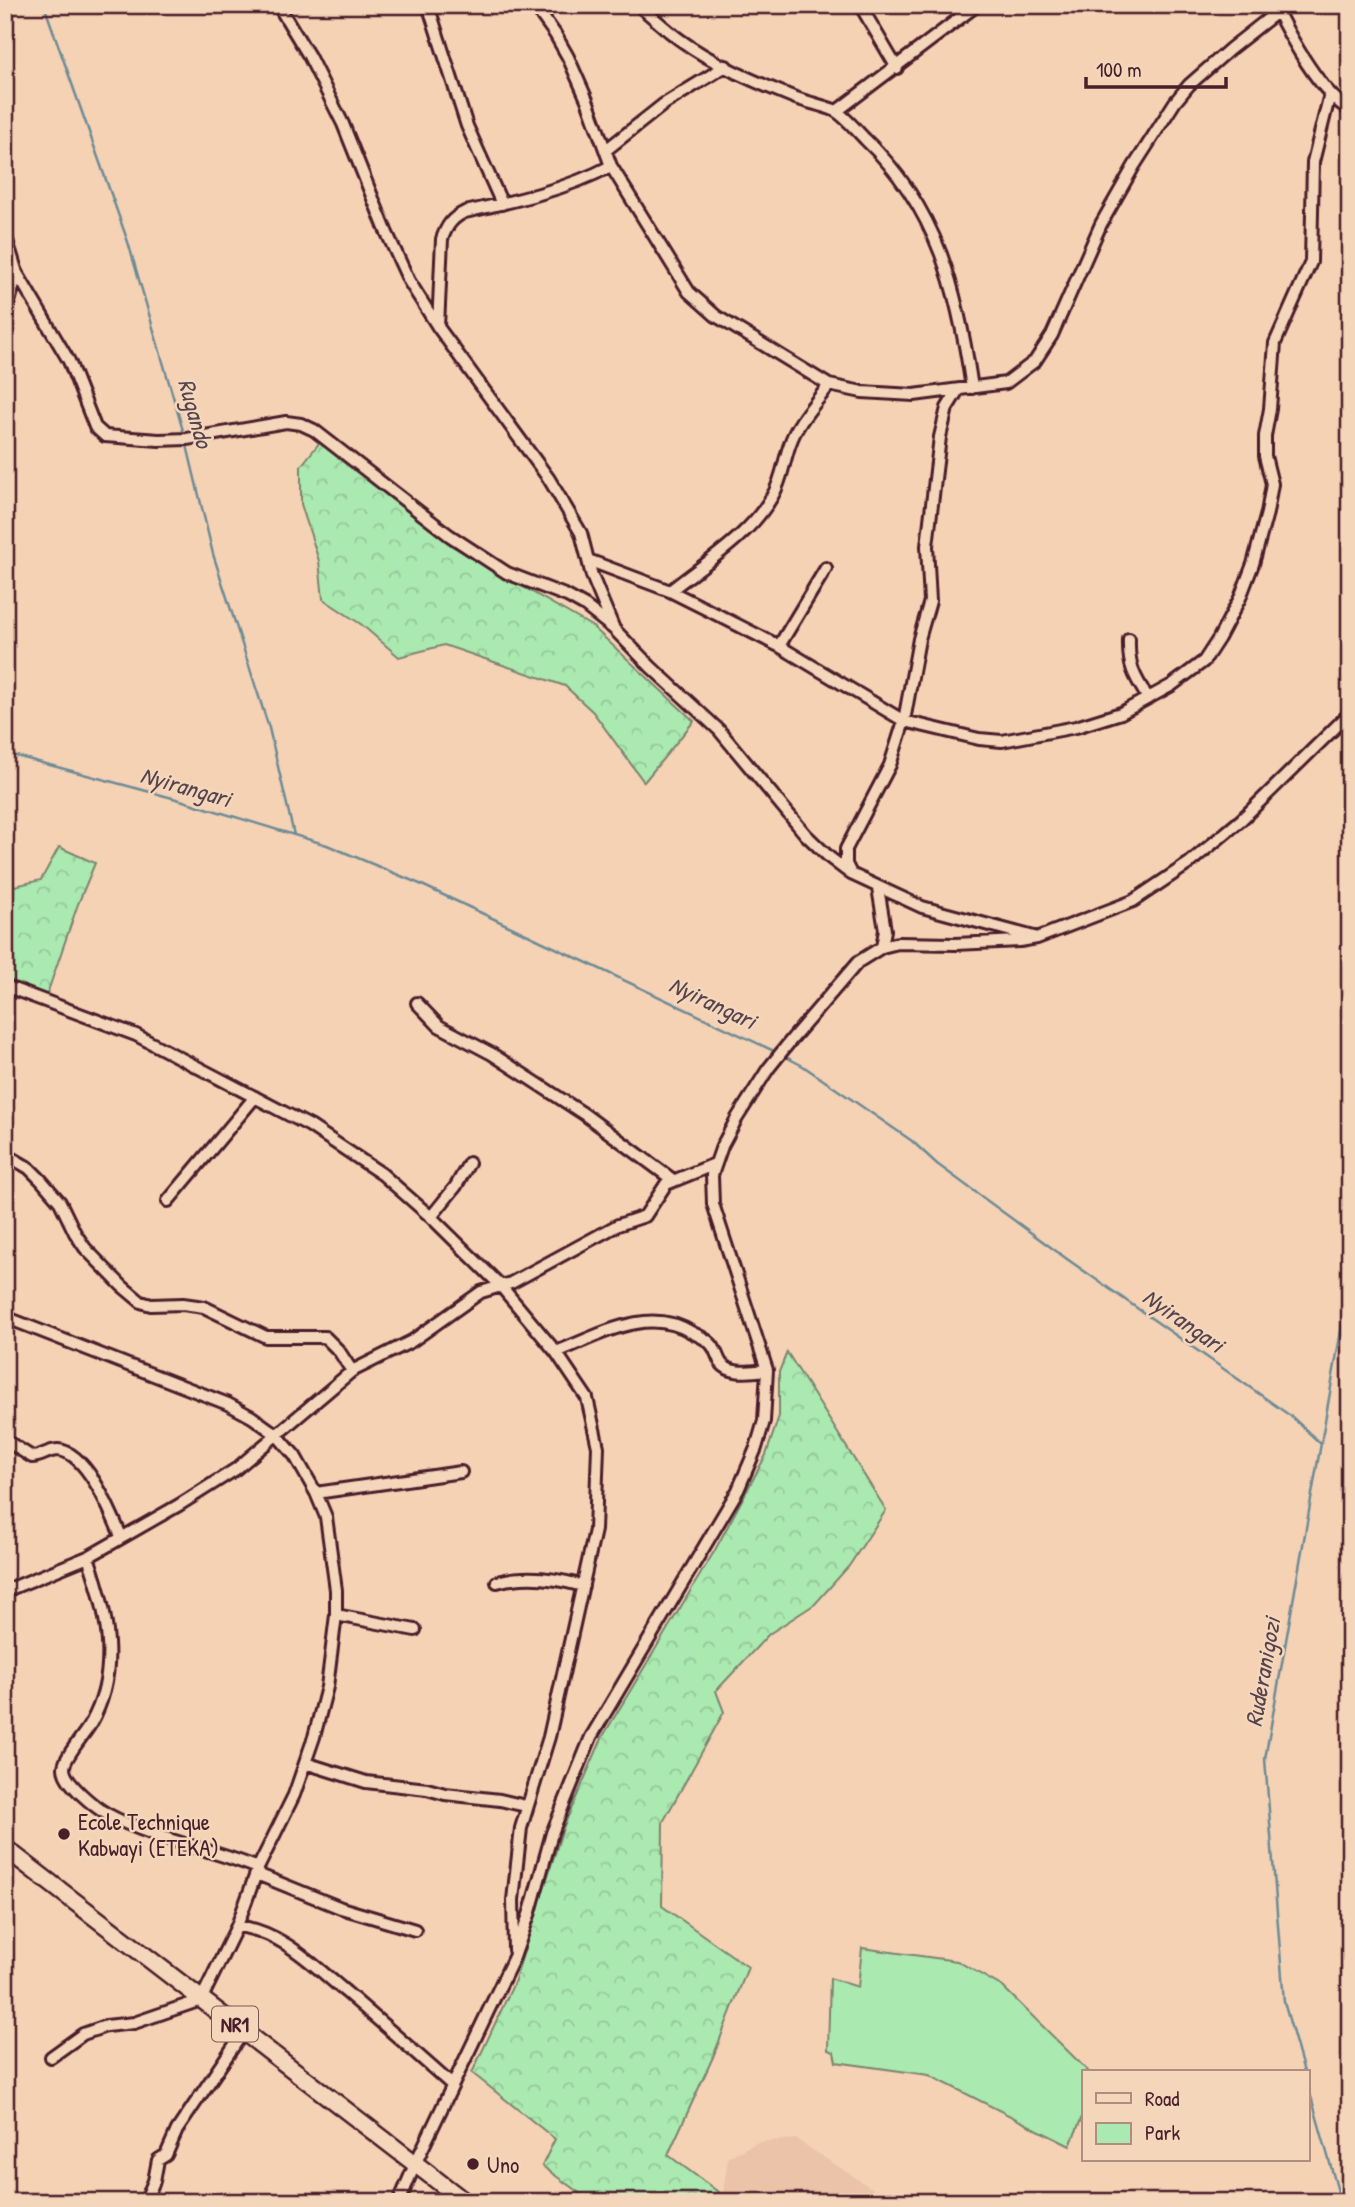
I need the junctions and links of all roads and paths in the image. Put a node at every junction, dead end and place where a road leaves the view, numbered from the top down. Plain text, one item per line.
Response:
1 (278, 5) edge
2 (428, 5) edge
3 (534, 5) edge
4 (638, 5) edge
5 (860, 5) edge
6 (977, 5) edge
7 (1279, 8) edge
8 (726, 66) junction
9 (897, 68) junction
10 (1330, 94) junction
11 (1350, 110) edge
12 (837, 111) junction
13 (606, 150) junction
14 (611, 166) junction
15 (502, 204) junction
16 (5, 234) edge
17 (17, 273) junction
18 (5, 317) edge
19 (438, 327) junction
20 (829, 385) junction
21 (972, 388) junction
22 (958, 390) junction
23 (588, 560) junction
24 (826, 568) dead end
25 (670, 591) junction
26 (614, 629) junction
27 (1129, 639) dead end
28 (779, 646) junction
29 (1148, 698) junction
30 (1350, 713) edge
31 (904, 721) junction
32 (851, 874) junction
33 (878, 888) junction
34 (1037, 938) junction
35 (882, 947) junction
36 (5, 985) edge
37 (417, 1003) dead end
38 (255, 1097) junction
39 (5, 1154) edge
40 (469, 1163) dead end
41 (715, 1164) junction
42 (673, 1180) junction
43 (167, 1201) dead end
44 (431, 1217) junction
45 (500, 1285) junction
46 (5, 1317) edge
47 (556, 1352) junction
48 (767, 1370) junction
49 (352, 1371) junction
50 (276, 1435) junction
51 (5, 1440) edge
52 (461, 1472) dead end
53 (316, 1493) junction
54 (121, 1536) junction
55 (88, 1557) junction
56 (497, 1582) dead end
57 (583, 1586) junction
58 (5, 1591) edge
59 (335, 1615) junction
60 (415, 1630) dead end
61 (305, 1763) junction
62 (526, 1806) junction
63 (5, 1848) edge
64 (258, 1871) junction
65 (237, 1926) junction
66 (415, 1930) dead end
67 (514, 1956) junction
68 (201, 2000) junction
69 (244, 2031) junction
70 (51, 2057) dead end
71 (452, 2085) junction
72 (416, 2162) junction
73 (145, 2202) edge
74 (399, 2202) edge
75 (465, 2202) edge

1 - 19 street
2 - 15 street
3 - 13 street
4 - 8 street
5 - 9 street
6 - 9 street
7 - 10 street
7 - 21 street
8 - 12 street
8 - 13 street
9 - 12 street
10 - 11 street
10 - 29 street
12 - 21 street
13 - 14 street
14 - 15 street
14 - 20 street
15 - 19 street
16 - 17 street
17 - 18 street
17 - 26 street
19 - 23 street
20 - 22 street
20 - 25 street
21 - 22 street
22 - 31 street
23 - 25 street
23 - 26 street
24 - 28 street
25 - 28 street
26 - 32 street
27 - 29 street
28 - 31 street
29 - 31 street
30 - 34 street
31 - 32 street
32 - 33 street
33 - 34 street
33 - 35 street
34 - 35 street
35 - 41 street
36 - 38 street
37 - 42 street
38 - 43 street
38 - 44 street
39 - 49 street
40 - 44 street
41 - 42 street
41 - 48 street
42 - 45 street
44 - 45 street
45 - 47 street
45 - 49 street
46 - 50 street
47 - 48 street
47 - 57 street
48 - 67 street
49 - 50 street
50 - 53 street
50 - 54 street
51 - 54 street
52 - 53 street
53 - 59 street
54 - 55 street
55 - 58 street
55 - 64 street
56 - 57 street
57 - 62 street
59 - 60 street
59 - 61 street
61 - 62 street
61 - 64 street
62 - 67 street
63 - 68 highway, NR1
64 - 65 street
64 - 66 street
65 - 68 street
65 - 71 street
67 - 71 street
68 - 69 highway, NR1
68 - 70 street
69 - 72 highway, NR1
69 - 73 street
71 - 72 street
72 - 74 street
72 - 75 highway, NR1

